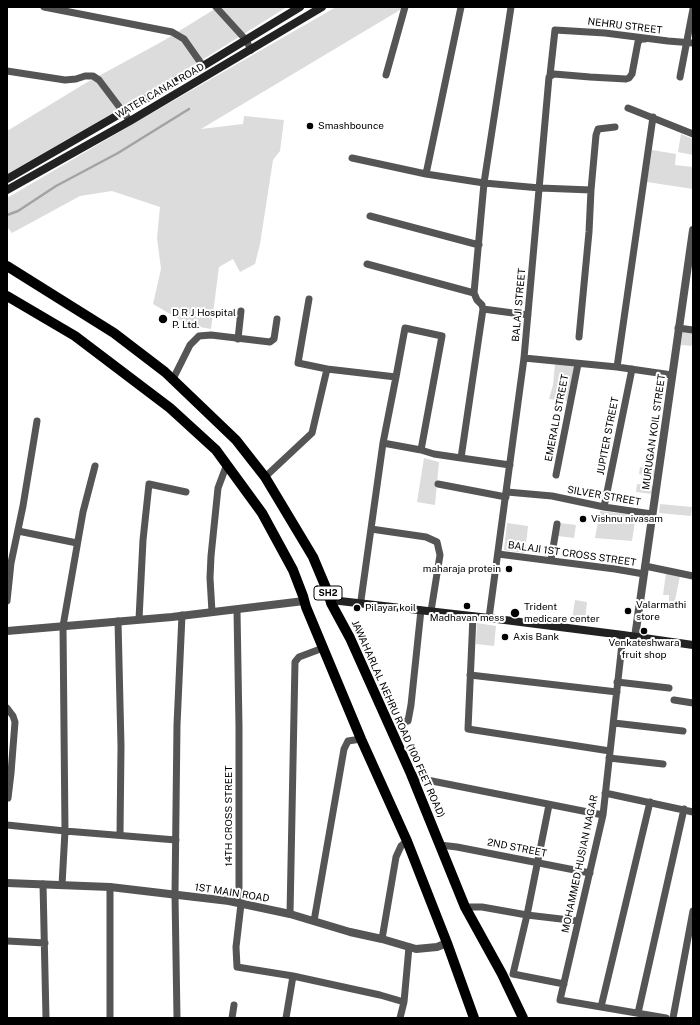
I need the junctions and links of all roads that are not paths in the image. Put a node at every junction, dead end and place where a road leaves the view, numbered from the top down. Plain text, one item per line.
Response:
1 (44, 7) edge
2 (216, 7) edge
3 (300, 7) edge
4 (322, 7) edge
5 (405, 7) edge
6 (461, 7) edge
7 (511, 7) edge
8 (693, 9) edge
9 (645, 39) junction
10 (246, 40) junction
11 (690, 43) edge
12 (251, 50) junction
13 (203, 66) junction
14 (7, 71) edge
15 (386, 75) dead end
16 (550, 75) junction
17 (680, 77) dead end
18 (628, 108) dead end
19 (124, 112) junction
20 (653, 117) junction
21 (130, 121) junction
22 (615, 127) dead end
23 (693, 134) edge
24 (352, 158) dead end
25 (426, 174) junction
26 (7, 179) edge
27 (484, 183) junction
28 (540, 188) junction
29 (7, 190) edge
30 (591, 190) junction
31 (370, 216) dead end
32 (693, 230) edge
33 (479, 245) junction
34 (367, 264) dead end
35 (7, 266) edge
36 (689, 268) edge
37 (474, 293) junction
38 (7, 296) edge
39 (309, 299) dead end
40 (483, 309) junction
41 (242, 311) dead end
42 (528, 315) junction
43 (277, 319) dead end
44 (678, 328) junction
45 (693, 330) edge
46 (579, 337) dead end
47 (238, 339) junction
48 (524, 358) junction
49 (578, 364) junction
50 (617, 367) junction
51 (327, 369) junction
52 (632, 369) junction
53 (672, 374) junction
54 (396, 377) junction
55 (173, 379) junction
56 (38, 421) dead end
57 (384, 443) junction
58 (421, 450) junction
59 (461, 458) junction
60 (227, 464) junction
61 (510, 465) junction
62 (95, 466) dead end
63 (556, 475) dead end
64 (265, 477) junction
65 (438, 484) dead end
66 (186, 492) dead end
67 (506, 494) junction
68 (604, 508) junction
69 (652, 514) junction
70 (557, 524) dead end
71 (371, 529) junction
72 (18, 530) junction
73 (78, 543) junction
74 (498, 554) junction
75 (552, 560) junction
76 (644, 570) junction
77 (693, 576) edge
78 (330, 598) junction
79 (7, 601) edge
80 (304, 601) junction
81 (361, 602) junction
82 (237, 610) junction
83 (421, 610) junction
84 (431, 611) junction
85 (212, 612) junction
86 (182, 616) junction
87 (473, 616) junction
88 (489, 618) junction
89 (139, 619) junction
90 (118, 621) junction
91 (63, 626) junction
92 (7, 632) edge
93 (623, 635) junction
94 (635, 637) junction
95 (693, 645) edge
96 (323, 648) junction
97 (470, 675) junction
98 (617, 682) junction
99 (669, 688) dead end
100 (617, 692) junction
101 (674, 700) dead end
102 (693, 704) edge
103 (7, 708) edge
104 (403, 722) dead end
105 (614, 723) junction
106 (683, 731) dead end
107 (361, 739) junction
108 (610, 754) junction
109 (663, 764) dead end
110 (411, 774) junction
111 (605, 793) junction
112 (8, 798) edge
113 (650, 802) junction
114 (549, 805) junction
115 (684, 809) junction
116 (693, 812) edge
117 (603, 815) junction
118 (7, 825) edge
119 (65, 831) junction
120 (120, 835) junction
121 (176, 840) junction
122 (407, 841) junction
123 (440, 845) junction
124 (538, 862) junction
125 (590, 873) junction
126 (7, 883) edge
127 (44, 884) junction
128 (62, 885) junction
129 (110, 887) junction
130 (175, 895) junction
131 (241, 904) junction
132 (465, 907) junction
133 (693, 911) edge
134 (290, 914) junction
135 (527, 915) junction
136 (314, 921) junction
137 (578, 921) junction
138 (382, 939) junction
139 (7, 941) edge
140 (45, 943) junction
141 (447, 943) junction
142 (409, 947) junction
143 (502, 974) junction
144 (513, 974) junction
145 (293, 976) junction
146 (564, 984) junction
147 (404, 1002) junction
148 (234, 1005) dead end
149 (601, 1007) junction
150 (638, 1013) junction
151 (46, 1018) edge
152 (110, 1018) edge
153 (177, 1018) edge
154 (232, 1018) edge
155 (286, 1018) edge
156 (400, 1018) edge
157 (474, 1018) edge
158 (523, 1018) edge
159 (666, 1018) edge
160 (673, 1018) edge

1 - 13 street
2 - 10 street
3 - 10 main road, WATER CANAL ROAD
4 - 12 main road, WATER CANAL ROAD
5 - 15 street
6 - 25 street
7 - 27 street
8 - 11 street
9 - 11 street, NEHRU STREET
9 - 16 street
9 - 16 street, NEHRU STREET
10 - 12 street
10 - 13 main road, WATER CANAL ROAD
11 - 17 street
12 - 21 main road, WATER CANAL ROAD
13 - 19 main road, WATER CANAL ROAD
14 - 19 street
16 - 28 street, BALAJI STREET
18 - 20 street
19 - 21 street
19 - 26 main road, WATER CANAL ROAD
20 - 23 street
20 - 50 street
21 - 29 main road, WATER CANAL ROAD
22 - 30 street
24 - 25 street
25 - 27 street
27 - 28 street
27 - 33 street
28 - 30 street
28 - 42 street, BALAJI STREET
30 - 46 street
31 - 33 street
32 - 36 street, MURUGAN KOIL STREET
33 - 37 street
34 - 37 street
35 - 55 main road, JAWAHARLAL NEHRU ROAD (100 FEET ROAD) / SH2
36 - 44 street, MURUGAN KOIL STREET
37 - 40 street
38 - 60 main road, SH2
39 - 51 street
40 - 42 street
40 - 59 street
41 - 47 street
42 - 48 street, BALAJI STREET
43 - 47 street
44 - 45 street
44 - 53 street, MURUGAN KOIL STREET
47 - 55 street
48 - 49 street
48 - 61 street, BALAJI STREET
49 - 50 street
49 - 63 street, EMERALD STREET
50 - 52 street
51 - 54 street
51 - 64 street
52 - 53 street
52 - 68 street, JUPITER STREET
53 - 69 street, MURUGAN KOIL STREET
54 - 57 street
54 - 58 street
55 - 64 main road, JAWAHARLAL NEHRU ROAD (100 FEET ROAD) / SH2
56 - 72 street
57 - 58 street
57 - 71 street
58 - 59 street
59 - 61 street
60 - 80 main road, SH2
60 - 85 street
61 - 67 street, BALAJI STREET
62 - 73 street
64 - 78 main road, JAWAHARLAL NEHRU ROAD (100 FEET ROAD) / SH2
65 - 67 street, SILVER STREET
66 - 89 street
67 - 68 street, SILVER STREET
67 - 74 street, BALAJI STREET
68 - 69 street, SILVER STREET
69 - 76 street, MURUGAN KOIL STREET
70 - 75 street
71 - 81 street
71 - 84 street
72 - 73 street
72 - 79 street
73 - 91 street
74 - 75 street, BALAJI 1ST CROSS STREET
74 - 88 street, BALAJI STREET
75 - 76 street, BALAJI 1ST CROSS STREET
76 - 77 street, BALAJI 1ST CROSS STREET
76 - 94 street, MURUGAN KOIL STREET
78 - 81 main road
78 - 110 main road, JAWAHARLAL NEHRU ROAD (100 FEET ROAD) / SH2
80 - 82 street
80 - 96 main road, SH2
81 - 83 main road
81 - 83 main road
82 - 85 street
82 - 131 street, 14TH CROSS STREET
83 - 84 main road
83 - 104 street
84 - 87 main road
85 - 86 street
86 - 89 street
86 - 121 street
87 - 88 main road
87 - 97 street
88 - 93 main road
89 - 90 street
90 - 91 street
90 - 120 street
91 - 92 street
91 - 119 street
93 - 94 main road
93 - 98 street, MOHAMMED HUSIAN NAGAR
94 - 95 main road
96 - 107 main road, SH2
96 - 134 street
97 - 100 street
97 - 108 street
98 - 99 street
98 - 100 street, MOHAMMED HUSIAN NAGAR
100 - 105 street, MOHAMMED HUSIAN NAGAR
101 - 102 street
103 - 112 street
105 - 106 street
105 - 108 street, MOHAMMED HUSIAN NAGAR
107 - 122 main road, SH2
107 - 136 street
108 - 109 street
108 - 111 street, MOHAMMED HUSIAN NAGAR
110 - 114 street
110 - 123 main road, JAWAHARLAL NEHRU ROAD (100 FEET ROAD) / SH2
111 - 113 street
111 - 117 street, MOHAMMED HUSIAN NAGAR
113 - 115 street
113 - 149 street
114 - 117 street
114 - 124 street
115 - 116 street
115 - 150 street
117 - 125 street, MOHAMMED HUSIAN NAGAR
118 - 119 street
119 - 120 street
119 - 128 street
120 - 121 street
121 - 130 street
122 - 138 street
122 - 141 main road, SH2
123 - 124 street, 2ND STREET
123 - 132 main road, JAWAHARLAL NEHRU ROAD (100 FEET ROAD) / SH2
124 - 125 street, 2ND STREET
124 - 135 street
125 - 137 street, MOHAMMED HUSIAN NAGAR
126 - 127 street, 1ST MAIN ROAD
127 - 128 street, 1ST MAIN ROAD
127 - 140 street
128 - 129 street, 1ST MAIN ROAD
129 - 130 street, 1ST MAIN ROAD
129 - 152 street
130 - 131 street, 1ST MAIN ROAD
130 - 153 street
131 - 134 street, 1ST MAIN ROAD
131 - 145 street, 14TH CROSS STREET
132 - 135 street
132 - 143 main road, JAWAHARLAL NEHRU ROAD (100 FEET ROAD) / SH2
133 - 160 street
134 - 136 street, 1ST MAIN ROAD
135 - 137 street
135 - 144 street
136 - 138 street, 1ST MAIN ROAD
137 - 146 street, MOHAMMED HUSIAN NAGAR
138 - 142 street, 1ST MAIN ROAD
139 - 140 street
140 - 151 street
141 - 142 street, 1ST MAIN ROAD
141 - 157 main road, SH2
142 - 147 street
143 - 144 street
143 - 158 main road, JAWAHARLAL NEHRU ROAD (100 FEET ROAD) / SH2
144 - 146 street
145 - 147 street
145 - 155 street
146 - 149 street, MOHAMMED HUSIAN NAGAR
147 - 156 street
148 - 154 street
149 - 150 street
150 - 159 street

